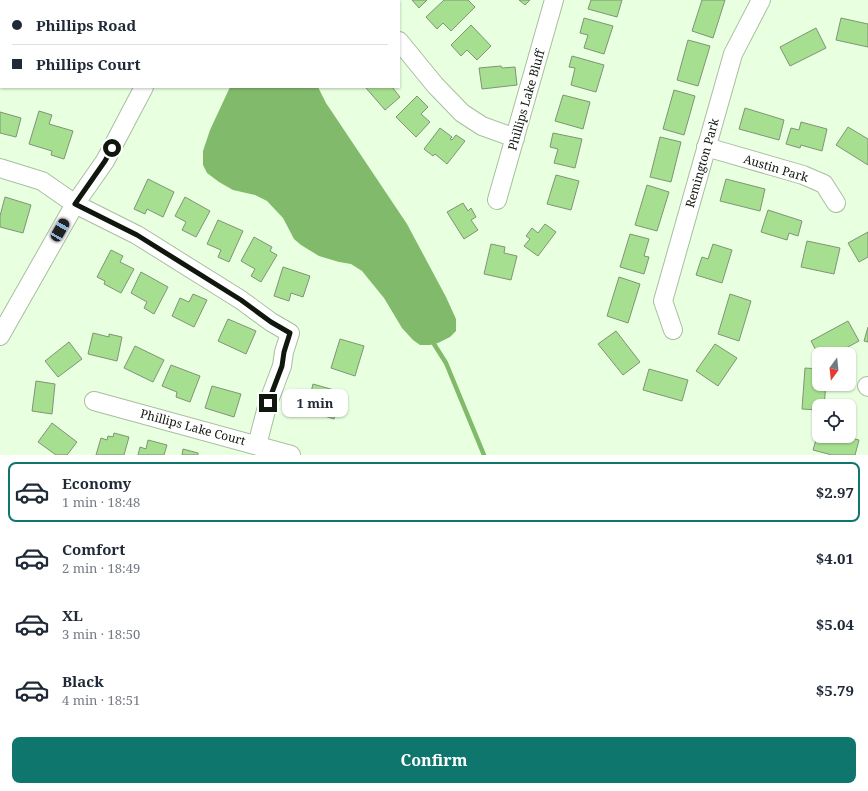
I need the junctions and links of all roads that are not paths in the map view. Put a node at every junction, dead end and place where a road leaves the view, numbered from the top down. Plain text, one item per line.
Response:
1 (554, 0) edge
2 (760, 0) edge
3 (400, 42) edge
4 (143, 88) edge
5 (515, 138) junction
6 (706, 147) junction
7 (0, 168) edge
8 (498, 200) dead end
9 (836, 203) dead end
10 (75, 204) junction
11 (673, 330) dead end
12 (0, 336) edge
13 (94, 401) dead end
14 (257, 445) junction
15 (291, 455) edge

1 - 5 street, Phillips Lake Bluff
2 - 6 street, Remington Park
3 - 5 street
4 - 10 street
5 - 8 street, Phillips Lake Bluff
6 - 9 street, Austin Park
6 - 11 street, Remington Park
7 - 10 street
10 - 12 street
10 - 14 street
13 - 14 street, Phillips Lake Court
14 - 15 street, Phillips Lake Court

